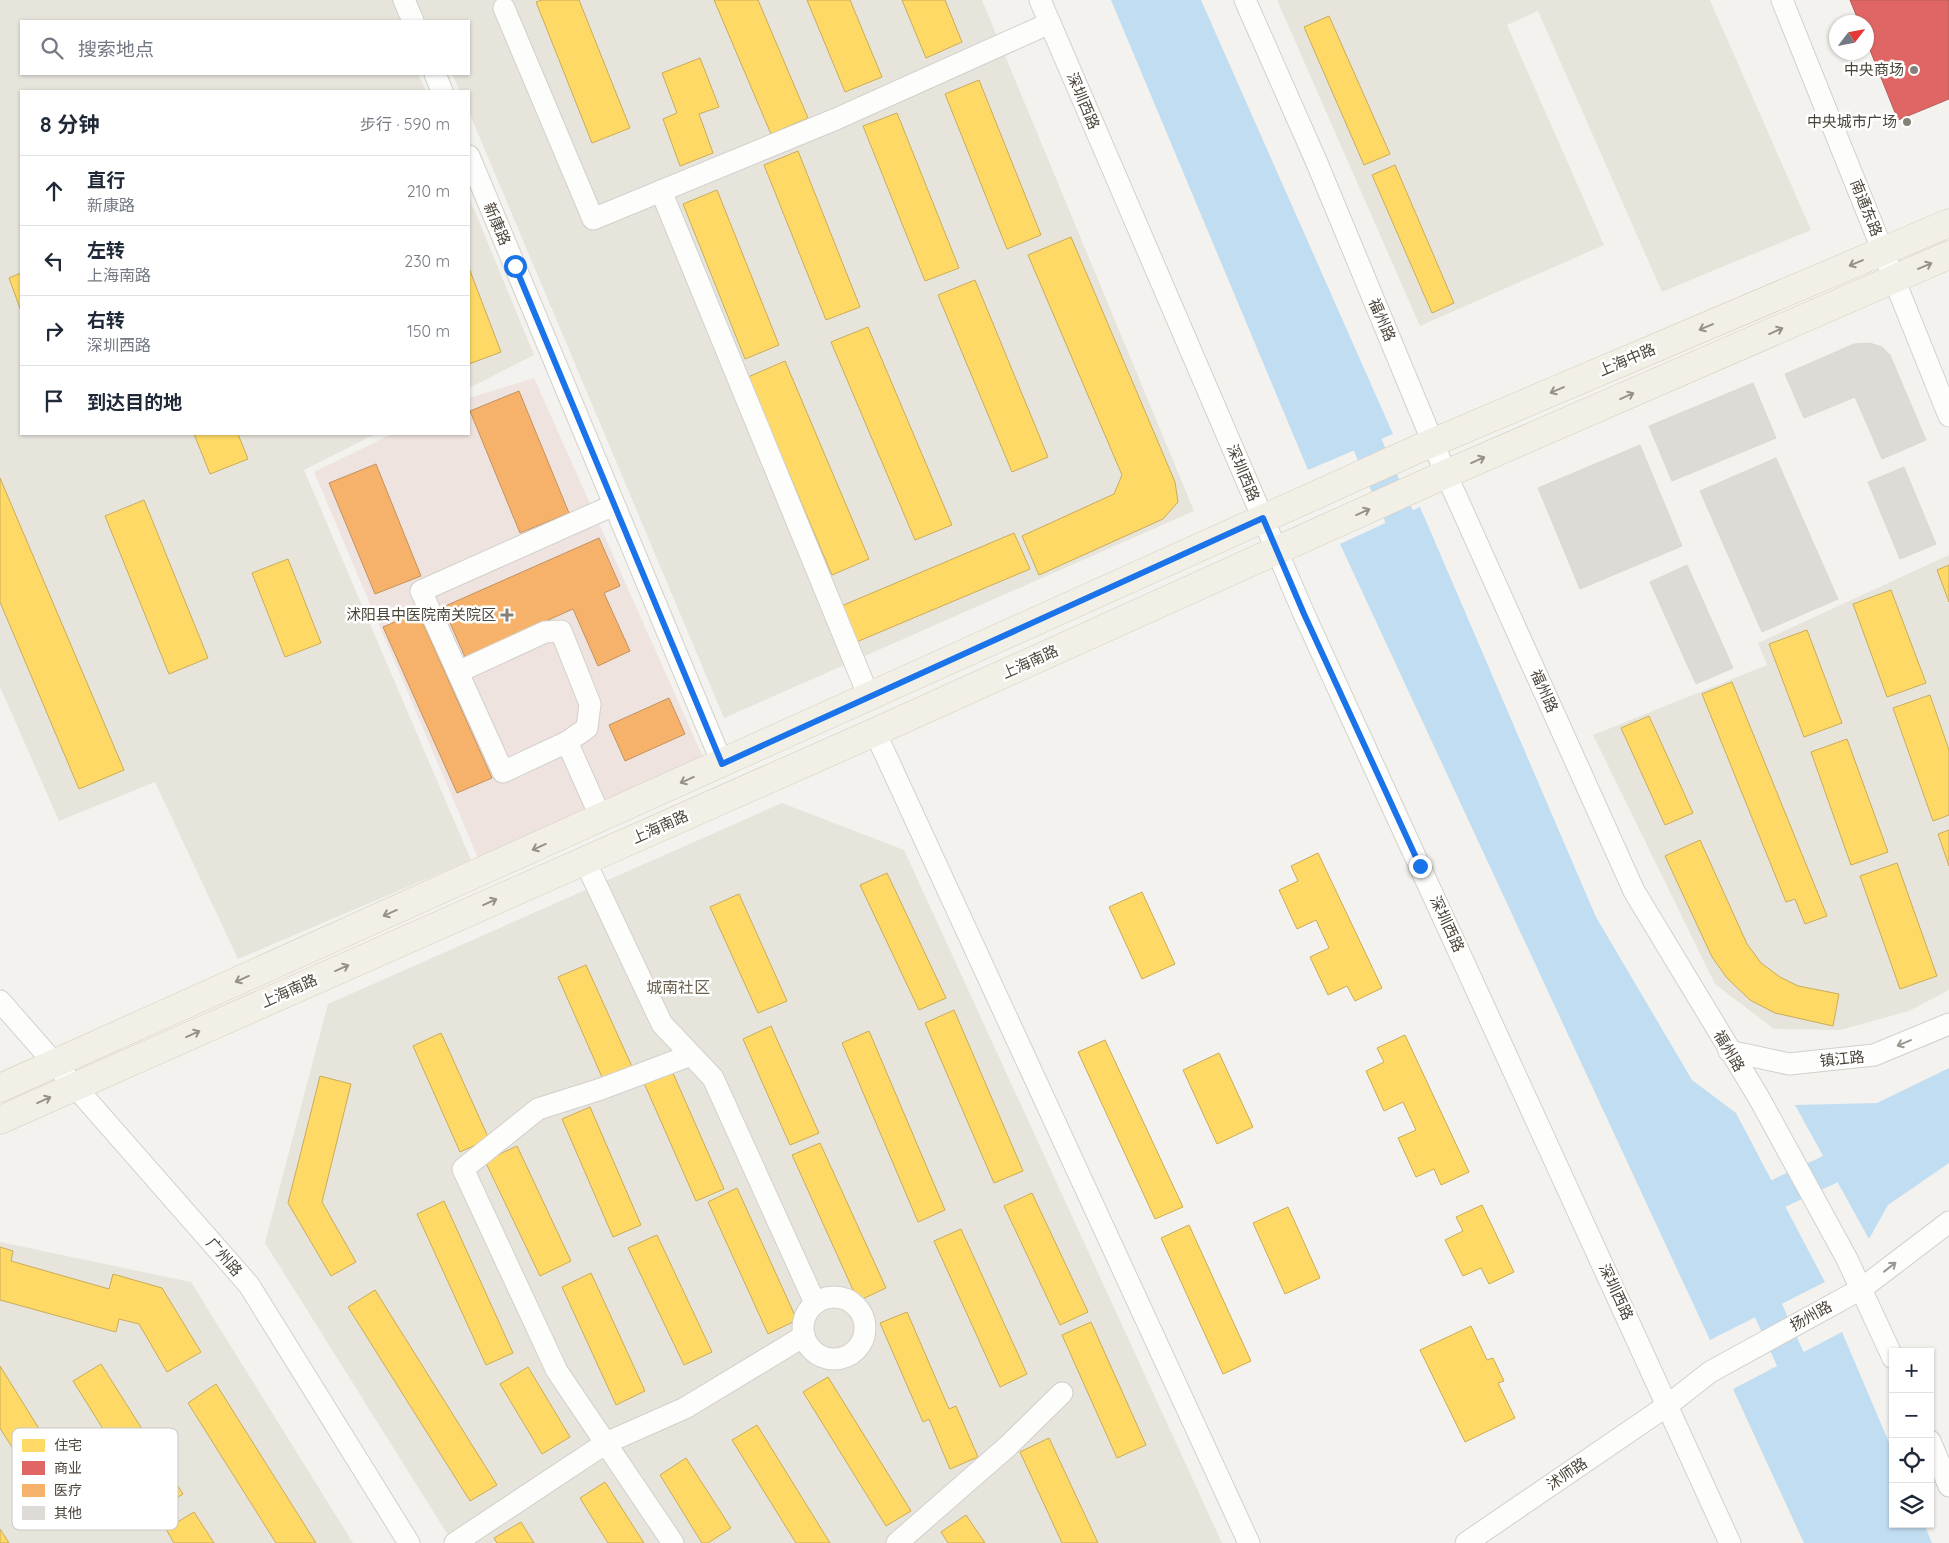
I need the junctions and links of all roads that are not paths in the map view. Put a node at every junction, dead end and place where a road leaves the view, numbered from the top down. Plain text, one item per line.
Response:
1 (404, 0) edge
2 (1040, 0) edge
3 (1245, 0) edge
4 (1782, 0) edge
5 (504, 8) dead end
6 (413, 20) edge
7 (1050, 23) junction
8 (435, 75) edge
9 (442, 90) edge
10 (470, 158) edge
11 (661, 191) junction
12 (1949, 224) edge
13 (1884, 252) junction
14 (1949, 256) edge
15 (1895, 279) junction
16 (1949, 416) edge
17 (1426, 445) junction
18 (1440, 477) junction
19 (1305, 499) joint
20 (614, 505) junction
21 (1263, 518) junction
22 (1276, 550) junction
23 (458, 672) junction
24 (869, 698) junction
25 (875, 732) junction
26 (568, 742) junction
27 (722, 764) junction
28 (601, 818) junction
29 (585, 860) junction
30 (0, 1001) edge
31 (1949, 1024) edge
32 (1729, 1051) junction
33 (691, 1055) junction
34 (54, 1063) junction
35 (75, 1086) junction
36 (0, 1088) edge
37 (0, 1120) edge
38 (1949, 1222) edge
39 (1862, 1289) junction
40 (815, 1304) junction
41 (804, 1336) junction
42 (1889, 1349) edge
43 (1062, 1393) dead end
44 (1668, 1405) junction
45 (606, 1443) junction
46 (1934, 1450) edge
47 (1949, 1486) edge
48 (409, 1543) edge
49 (455, 1543) edge
50 (673, 1543) edge
51 (897, 1543) edge
52 (1249, 1543) edge
53 (1466, 1543) edge
54 (1730, 1543) edge

1 - 6 street
2 - 7 street, 深圳西路
3 - 17 street, 福州路
4 - 13 street, 南通东路
5 - 11 street
7 - 11 street
7 - 21 street, 深圳西路
8 - 9 street
10 - 20 street, 新康路
11 - 24 street
12 - 13 main road, 上海中路
13 - 15 street, 南通东路
13 -> 17 main road, 上海中路
15 -> 14 main road
15 - 16 street, 南通东路
18 -> 15 main road
17 - 18 street, 福州路
17 - 19 main road, 上海中路
22 -> 18 main road, 上海南路
18 - 32 street, 福州路
19 - 21 main road, 上海南路
20 - 23 street
20 - 27 street, 新康路
21 - 22 street, 深圳西路
21 - 24 main road, 上海南路
22 - 25 main road, 上海南路
22 - 44 street, 深圳西路
23 - 26 street
23 - 26 street
24 - 27 main road, 上海南路
25 - 29 main road, 上海南路
25 - 52 street
26 - 28 street
27 -> 28 main road, 上海南路
28 -> 34 main road, 上海南路
29 - 33 street
35 -> 29 main road, 上海南路
30 - 34 street, 广州路
31 -> 32 street, 镇江路
32 - 39 street, 福州路
33 - 40 street
33 - 45 street
34 - 35 street, 广州路
34 - 36 main road, 上海南路
37 -> 35 main road, 上海南路
35 - 48 street, 广州路
39 -> 38 street, 扬州路
39 - 42 street, 福州路
39 - 44 street, 扬州路
40 - 41 street
40 - 41 street
41 - 45 street
43 - 51 street
44 - 53 street, 沭师路
44 - 54 street, 深圳西路
45 - 49 street
45 - 50 street
46 - 47 street

